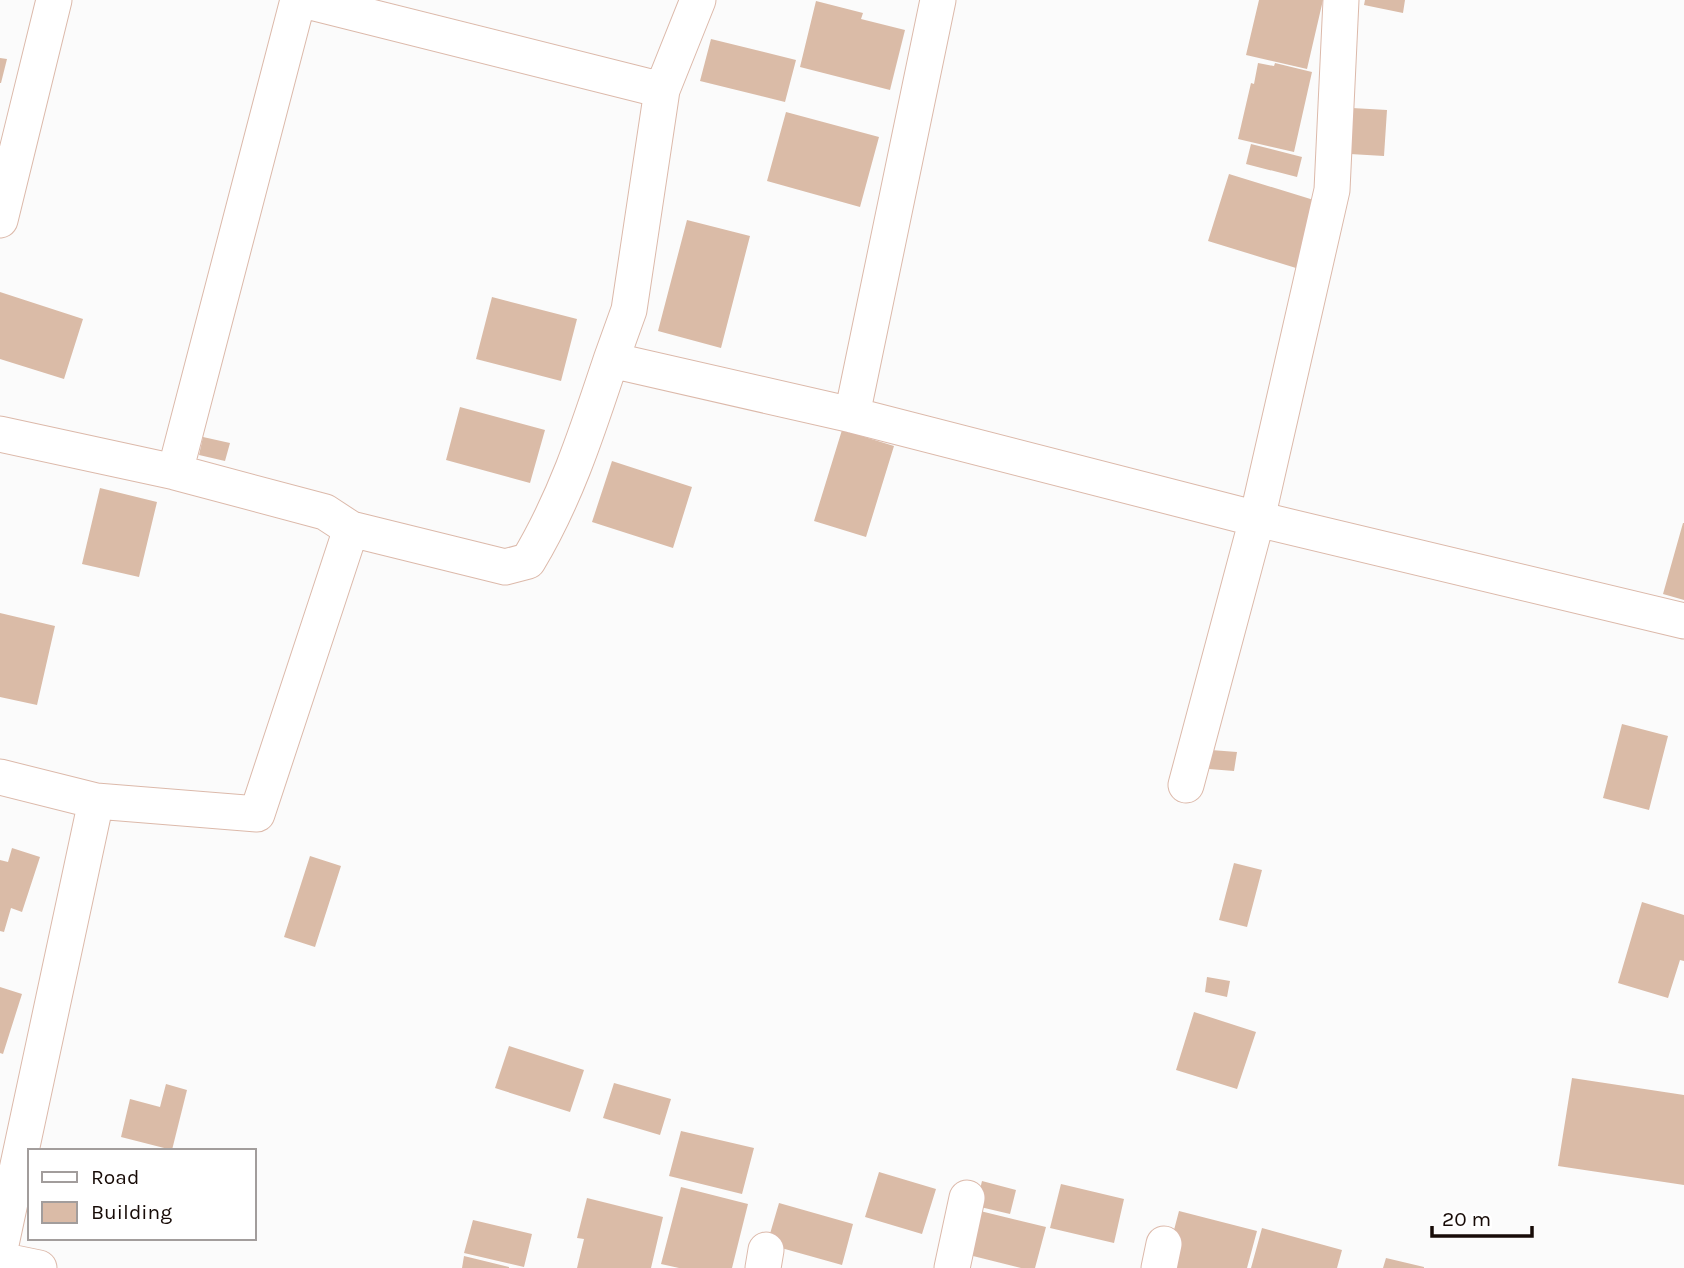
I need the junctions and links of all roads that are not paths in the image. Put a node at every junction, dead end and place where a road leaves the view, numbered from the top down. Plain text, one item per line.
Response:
1 (54, 0) edge
2 (301, 0) edge
3 (698, 0) edge
4 (938, 0) edge
5 (1340, 0) edge
6 (662, 90) junction
7 (6, 170) edge
8 (0, 220) edge
9 (611, 360) junction
10 (852, 415) junction
11 (0, 434) edge
12 (175, 472) junction
13 (1257, 519) junction
14 (351, 528) junction
15 (1684, 621) edge
16 (0, 778) edge
17 (1186, 785) dead end
18 (96, 801) junction
19 (967, 1198) dead end
20 (0, 1249) edge
21 (0, 1260) edge
22 (38, 1268) edge
23 (952, 1268) edge

1 - 7 street
2 - 6 street
2 - 12 street
3 - 6 street
4 - 10 street
5 - 13 street
6 - 9 street
7 - 8 street
9 - 10 street
9 - 14 street
10 - 13 street
11 - 12 street
12 - 14 street
13 - 15 street
13 - 17 street
14 - 18 street
16 - 18 street
18 - 20 street
19 - 23 street
21 - 22 street

